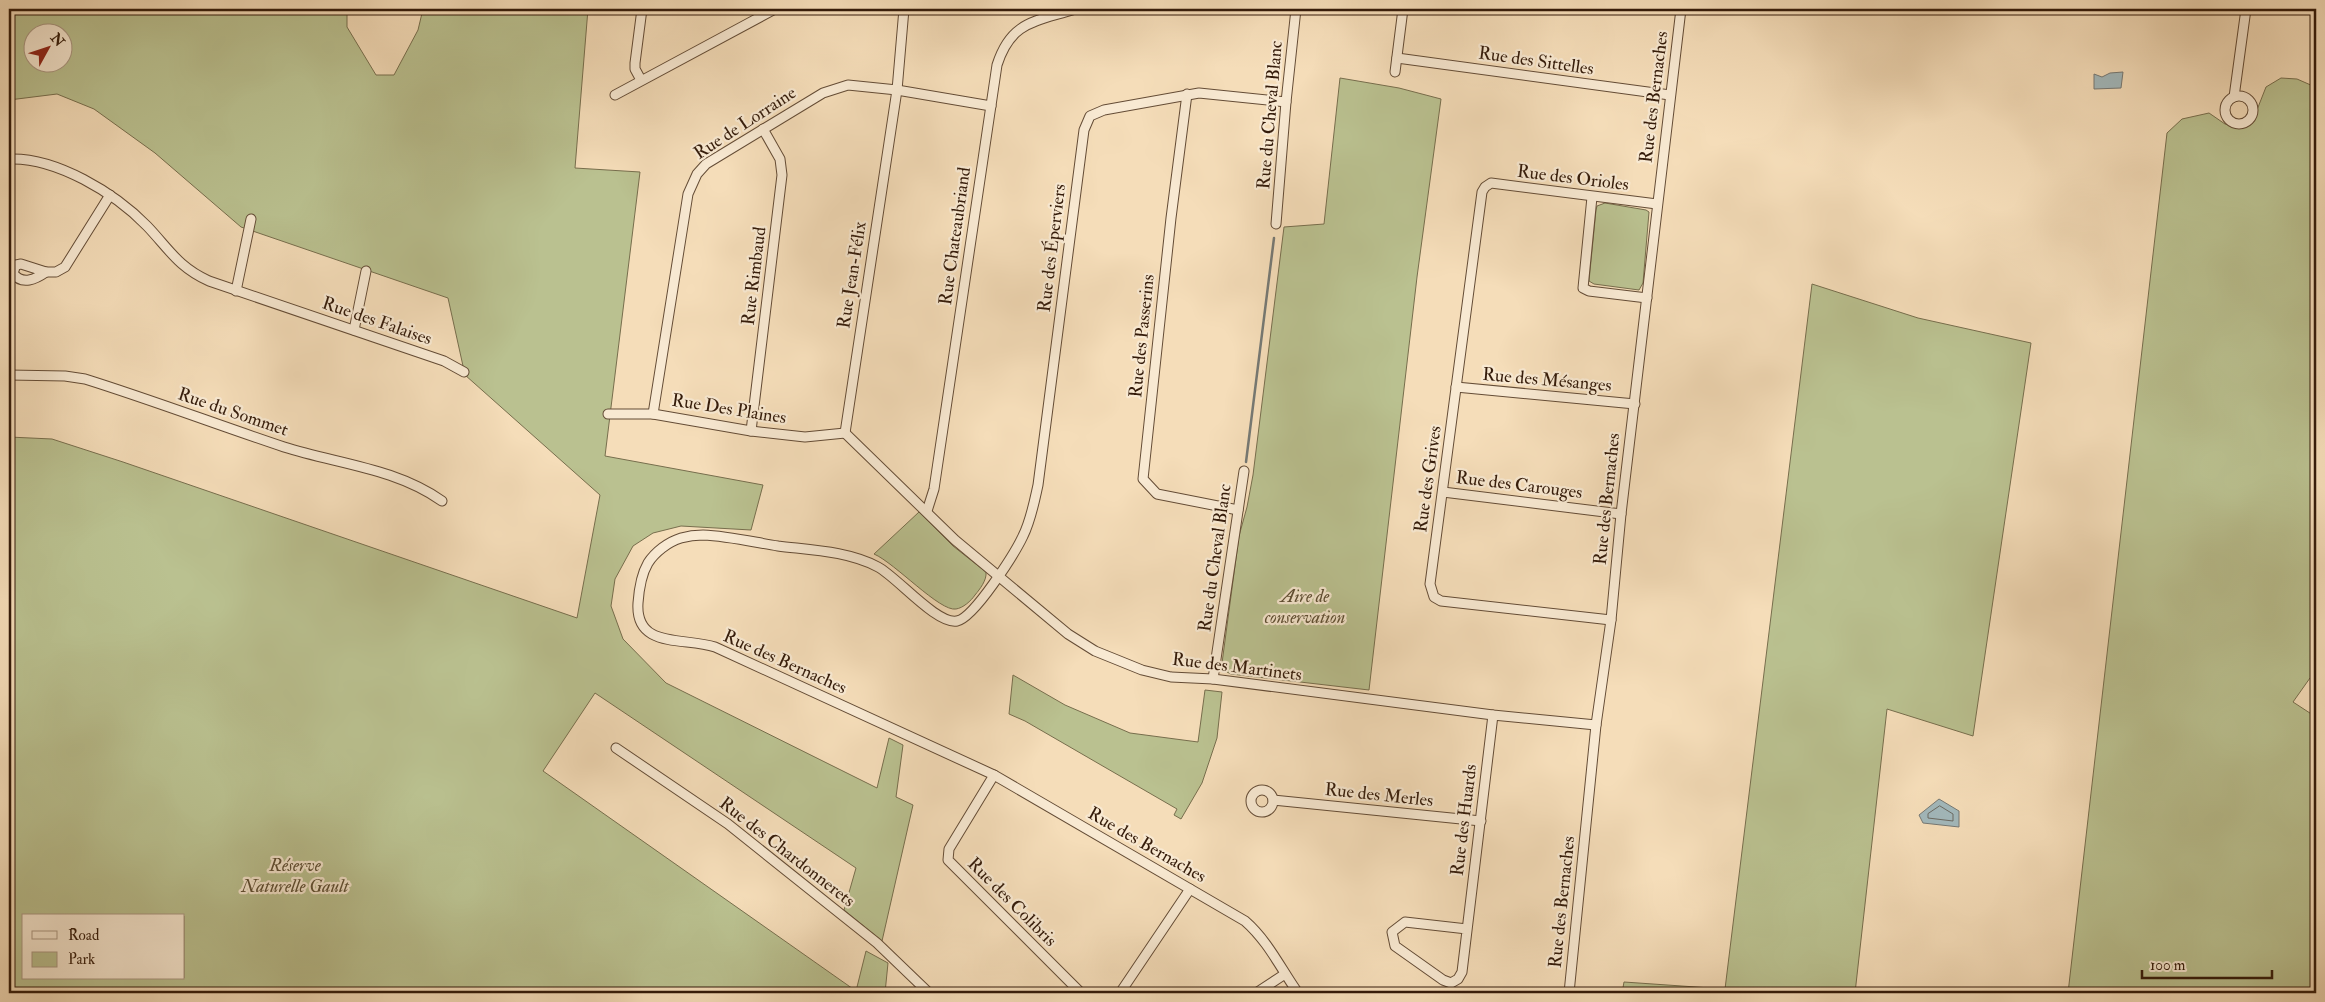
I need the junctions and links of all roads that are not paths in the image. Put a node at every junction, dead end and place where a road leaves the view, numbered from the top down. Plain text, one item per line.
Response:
1 (642, 9) edge
2 (904, 9) edge
3 (1075, 9) edge
4 (1296, 9) edge
5 (1403, 9) edge
6 (1680, 9) edge
7 (2246, 9) edge
8 (769, 10) edge
9 (1397, 58) junction
10 (1395, 72) dead end
11 (641, 80) junction
12 (897, 90) junction
13 (1187, 94) junction
14 (615, 95) dead end
15 (1670, 95) junction
16 (2234, 98) dead end
17 (1286, 102) junction
18 (991, 106) junction
19 (763, 129) junction
20 (9, 158) edge
21 (1485, 187) joint
22 (110, 195) junction
23 (1592, 197) junction
24 (1657, 204) junction
25 (250, 219) dead end
26 (1276, 224) dead end
27 (366, 270) dead end
28 (46, 272) dead end
29 (236, 291) junction
30 (1647, 298) junction
31 (354, 330) junction
32 (464, 372) dead end
33 (9, 376) edge
34 (1456, 387) junction
35 (1635, 404) junction
36 (608, 414) dead end
37 (653, 414) junction
38 (751, 431) junction
39 (845, 433) junction
40 (1244, 471) dead end
41 (1443, 492) junction
42 (442, 501) dead end
43 (1238, 510) junction
44 (926, 511) junction
45 (1621, 514) junction
46 (998, 575) junction
47 (1611, 620) junction
48 (1213, 680) junction
49 (1493, 715) junction
50 (1596, 725) junction
51 (616, 748) dead end
52 (994, 775) junction
53 (1273, 800) dead end
54 (1481, 822) junction
55 (1190, 889) junction
56 (1467, 929) junction
57 (1285, 974) junction
58 (929, 993) edge
59 (1081, 993) edge
60 (1120, 993) edge
61 (1256, 993) edge
62 (1298, 993) edge
63 (1569, 993) edge

1 - 11 street
2 - 12 street, Rue Jean-Félix
3 - 18 street, Rue Chateaubriand
4 - 17 street, Rue du Cheval Blanc
5 - 9 street
6 - 15 street, Rue des Bernaches
7 - 16 street
8 - 11 street
9 - 10 street
9 - 15 street, Rue des Sittelles
11 - 14 street
12 - 18 street, Rue de Lorraine
12 - 19 street, Rue de Lorraine
12 - 39 street, Rue Jean-Félix
13 - 17 street, Rue des Éperviers
13 - 43 street, Rue des Passerins
13 - 46 street, Rue des Éperviers
15 - 24 street, Rue des Bernaches
17 - 26 street, Rue du Cheval Blanc
18 - 44 street, Rue Chateaubriand
19 - 37 street, Rue de Lorraine
19 - 38 street, Rue Rimbaud
20 - 22 street, Rue des Falaises
21 - 23 street, Rue des Orioles
21 - 34 street, Rue des Grives
22 - 28 street
22 - 29 street, Rue des Falaises
23 - 24 street, Rue des Orioles
23 - 30 street
24 - 30 street, Rue des Bernaches
25 - 29 street
27 - 31 street
29 - 31 street, Rue des Falaises
30 - 35 street, Rue des Bernaches
31 - 32 street, Rue des Falaises
33 - 42 street, Rue du Sommet
34 - 35 street, Rue des Mésanges
34 - 41 street, Rue des Grives
35 - 45 street, Rue des Bernaches
36 - 37 street, Rue Des Plaines
37 - 38 street, Rue Des Plaines
38 - 39 street, Rue Des Plaines
39 - 44 street
40 - 43 street, Rue du Cheval Blanc
41 - 45 street, Rue des Carouges
41 - 47 street, Rue des Grives
43 - 48 street, Rue du Cheval Blanc
44 - 46 street, Rue des Martinets
45 - 47 street, Rue des Bernaches
46 - 48 street, Rue des Martinets
46 - 52 street, Rue des Bernaches
47 - 50 street, Rue des Bernaches
48 - 49 street, Rue des Martinets
49 - 50 street, Rue des Martinets
49 - 54 street, Rue des Huards
50 - 63 street, Rue des Bernaches
51 - 58 street, Rue des Chardonnerets
52 - 55 street, Rue des Bernaches
52 - 59 street, Rue des Colibris
53 - 54 street, Rue des Merles
54 - 56 street, Rue des Huards
55 - 57 street, Rue des Bernaches
55 - 60 street
56 - 56 street, Rue des Huards
57 - 61 street
57 - 62 street, Rue des Bernaches

